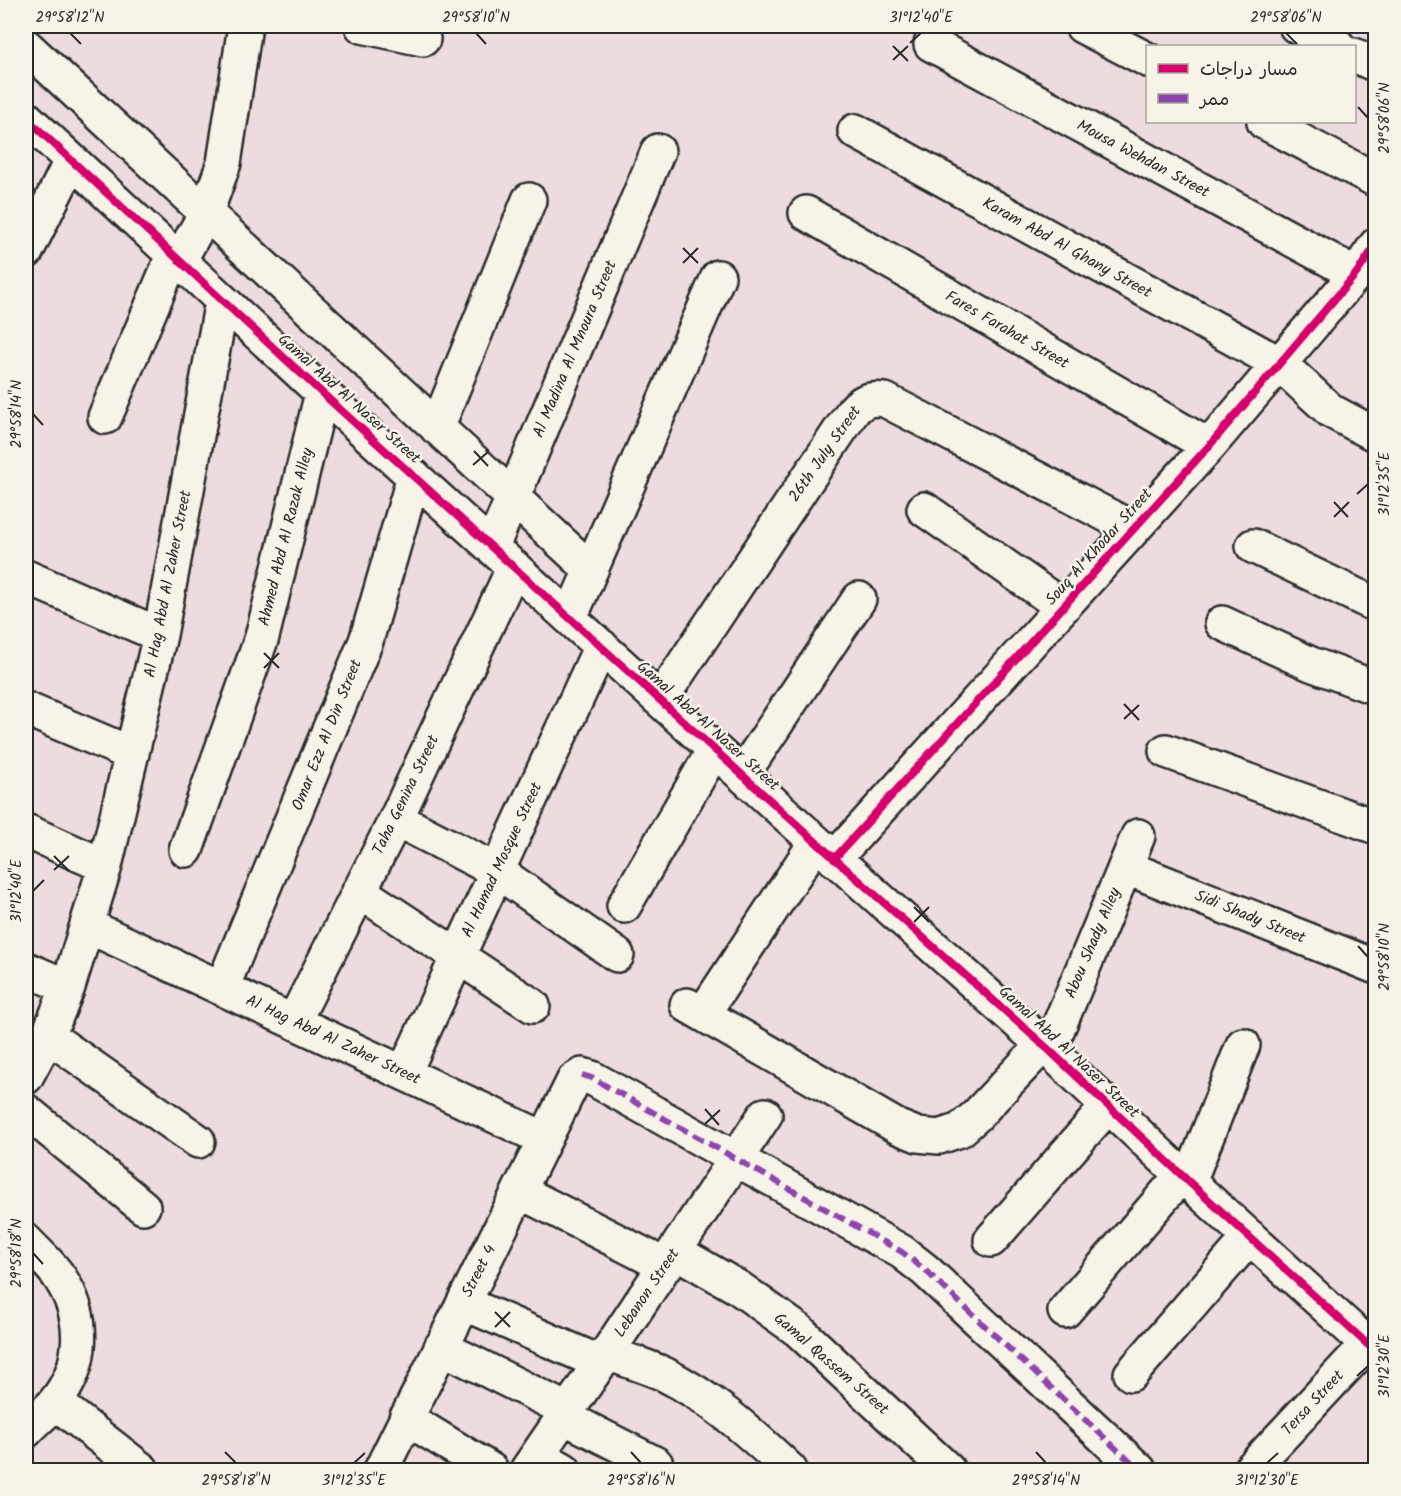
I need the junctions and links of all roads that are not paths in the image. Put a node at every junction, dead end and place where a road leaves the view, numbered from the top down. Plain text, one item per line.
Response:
1 (245, 26) edge
2 (362, 26) edge
3 (1082, 26) edge
4 (1296, 26) edge
5 (423, 39) dead end
6 (930, 44) dead end
7 (1336, 45) edge
8 (26, 46) edge
9 (1356, 56) edge
10 (1146, 59) edge
11 (1376, 65) edge
12 (26, 118) edge
13 (1266, 123) edge
14 (855, 131) dead end
15 (658, 151) dead end
16 (71, 160) junction
17 (1376, 180) edge
18 (529, 200) dead end
19 (206, 213) junction
20 (806, 213) dead end
21 (1376, 245) edge
22 (26, 252) edge
23 (176, 258) junction
24 (1356, 274) junction
25 (718, 277) dead end
26 (222, 301) junction
27 (1280, 364) junction
28 (322, 393) junction
29 (105, 417) dead end
30 (437, 428) junction
31 (1376, 435) edge
32 (1209, 446) junction
33 (414, 476) junction
34 (513, 498) junction
35 (924, 509) dead end
36 (1134, 529) junction
37 (1253, 546) dead end
38 (503, 557) junction
39 (591, 570) junction
40 (26, 577) edge
41 (859, 599) dead end
42 (1376, 605) edge
43 (1063, 607) junction
44 (570, 618) junction
45 (1222, 623) dead end
46 (160, 635) junction
47 (601, 646) junction
48 (1376, 688) edge
49 (660, 700) junction
50 (26, 709) edge
51 (714, 750) junction
52 (1166, 751) dead end
53 (132, 754) junction
54 (742, 776) junction
55 (396, 819) junction
56 (1376, 827) edge
57 (26, 831) edge
58 (1138, 836) dead end
59 (186, 850) dead end
60 (825, 851) junction
61 (105, 866) junction
62 (1125, 867) junction
63 (497, 871) junction
64 (359, 891) junction
65 (624, 906) dead end
66 (88, 926) junction
67 (458, 956) junction
68 (617, 956) dead end
69 (1376, 967) edge
70 (26, 969) edge
71 (68, 987) junction
72 (222, 988) junction
73 (533, 1006) dead end
74 (294, 1022) junction
75 (48, 1036) junction
76 (1243, 1045) dead end
77 (1046, 1048) junction
78 (404, 1073) junction
79 (26, 1077) edge
80 (1108, 1106) junction
81 (26, 1111) edge
82 (765, 1115) dead end
83 (545, 1139) junction
84 (198, 1141) dead end
85 (736, 1159) junction
86 (1185, 1179) junction
87 (519, 1191) junction
88 (143, 1207) dead end
89 (1250, 1238) junction
90 (991, 1240) dead end
91 (26, 1241) edge
92 (670, 1258) junction
93 (464, 1302) junction
94 (1065, 1311) dead end
95 (1373, 1344) edge
96 (441, 1347) junction
97 (604, 1358) junction
98 (1131, 1374) dead end
99 (55, 1402) junction
100 (566, 1414) junction
101 (406, 1418) junction
102 (26, 1431) edge
103 (656, 1464) dead end
104 (543, 1465) edge
105 (142, 1470) edge
106 (381, 1470) edge
107 (491, 1470) edge
108 (790, 1470) edge
109 (948, 1470) edge
110 (1139, 1470) edge
111 (1250, 1470) edge

1 - 19 street
2 - 5 street
3 - 10 street
4 - 7 street
6 - 24 street, Mousa Wehdan Street
8 - 19 street
9 - 11 street
12 - 16 street, Gamal Abd Al Naser Street
13 - 17 street
14 - 27 street, Karam Abd Al Ghany Street
15 - 34 street, Al Madina Al Mnoura Street
16 - 22 street
16 - 23 street, Gamal Abd Al Naser Street
18 - 30 street
19 - 23 street
19 - 30 street
20 - 32 street, Fares Farahat Street
21 - 24 street, Souq Al Khodar Street
23 - 26 street, Gamal Abd Al Naser Street
23 - 29 street
24 - 27 street, Souq Al Khodar Street
25 - 39 street
26 - 28 street, Gamal Abd Al Naser Street
26 - 46 street, Al Hag Abd Al Zaher Street
27 - 31 street, Karam Abd Al Ghany Street
27 - 32 street, Souq Al Khodar Street
28 - 33 street, Gamal Abd Al Naser Street
28 - 59 street, Ahmed Abd Al Razak Alley
30 - 34 street
32 - 36 street, Souq Al Khodar Street
33 - 38 street, Gamal Abd Al Naser Street
33 - 72 street, Omar Ezz Al Din Street
34 - 38 street, Al Madina Al Mnoura Street
34 - 39 street
35 - 43 street
36 - 43 street, Souq Al Khodar Street
36 - 49 street, 26th July Street
37 - 42 street
38 - 44 street, Gamal Abd Al Naser Street
38 - 55 street, Taha Genina Street
39 - 44 street
40 - 46 street
41 - 54 street
43 - 60 street, Souq Al Khodar Street
44 - 47 street, Gamal Abd Al Naser Street
45 - 48 street
46 - 53 street, Al Hag Abd Al Zaher Street
47 - 49 street, Gamal Abd Al Naser Street
47 - 63 street, Al Hamad Mosque Street
49 - 51 street, Gamal Abd Al Naser Street
50 - 53 street
51 - 54 street, Gamal Abd Al Naser Street
51 - 65 street
52 - 56 street
53 - 61 street, Al Hag Abd Al Zaher Street
54 - 60 street, Gamal Abd Al Naser Street
55 - 63 street
55 - 64 street, Taha Genina Street
57 - 61 street
58 - 62 street, Abou Shady Alley
60 - 77 street, Gamal Abd Al Naser Street
60 - 77 street, Souq Al Khodar Street
61 - 66 street, Al Hag Abd Al Zaher Street
62 - 69 street, Sidi Shady Street
62 - 77 street, Abou Shady Alley
63 - 67 street, Al Hamad Mosque Street
63 - 68 street
64 - 67 street
64 - 74 street, Taha Genina Street
66 - 71 street, Al Hag Abd Al Zaher Street
66 - 72 street, Al Hag Abd Al Zaher Street
67 - 73 street
67 - 78 street, Al Hamad Mosque Street
70 - 71 street
71 - 75 street, Al Hag Abd Al Zaher Street
72 - 74 street, Al Hag Abd Al Zaher Street
74 - 78 street, Al Hag Abd Al Zaher Street
75 - 79 street, Al Hag Abd Al Zaher Street
75 - 84 street
76 - 86 street
77 - 80 street, Gamal Abd Al Naser Street
78 - 83 street, Al Hag Abd Al Zaher Street
80 - 86 street, Gamal Abd Al Naser Street
80 - 90 street
81 - 88 street
82 - 85 street, Lebanon Street
83 - 85 street, Street 4
83 - 87 street, Street 4
85 - 92 street, Lebanon Street
85 - 110 street
86 - 89 street, Gamal Abd Al Naser Street
86 - 94 street
87 - 92 street, Gamal Qassem Street
87 - 93 street, Street 4
89 - 95 street, Gamal Abd Al Naser Street
89 - 98 street
91 - 99 street
92 - 97 street, Lebanon Street
92 - 109 street, Gamal Qassem Street
93 - 96 street, Street 4
93 - 97 street
95 - 111 street, Tersa Street
96 - 100 street
96 - 101 street, Street 4
97 - 100 street, Lebanon Street
97 - 108 street
99 - 102 street
99 - 105 street
100 - 103 street
100 - 104 street, Lebanon Street
101 - 106 street, Street 4
101 - 107 street

